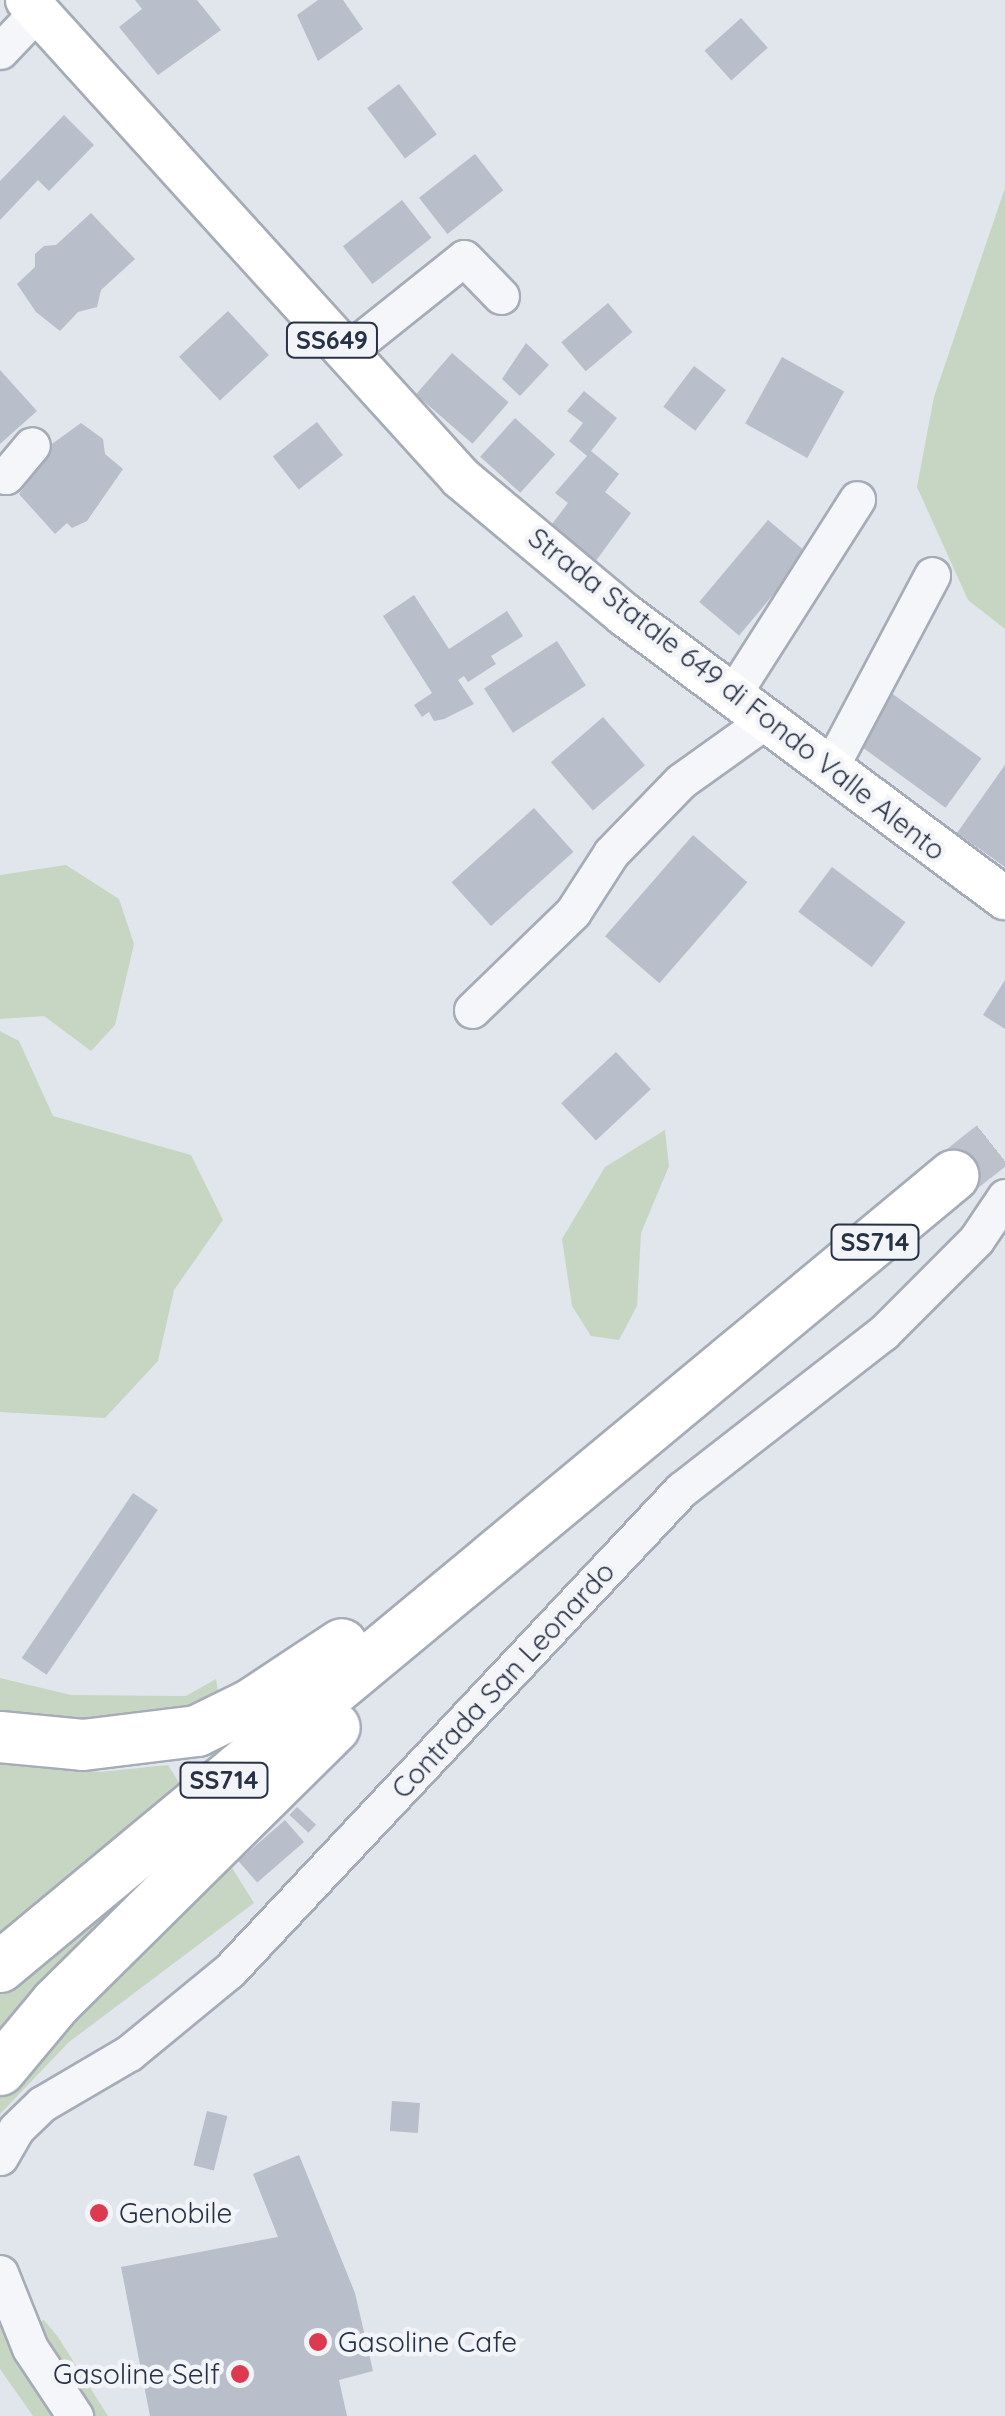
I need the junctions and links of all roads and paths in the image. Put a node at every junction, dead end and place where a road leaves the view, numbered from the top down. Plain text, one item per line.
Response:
1 (32, 6) edge
2 (0, 51) edge
3 (501, 296) dead end
4 (344, 354) junction
5 (32, 445) dead end
6 (0, 475) edge
7 (856, 499) dead end
8 (932, 574) dead end
9 (733, 694) junction
10 (768, 719) junction
11 (831, 766) junction
12 (1005, 898) edge
13 (472, 1010) dead end
14 (953, 1176) tunnel mouth
15 (1005, 1198) edge
16 (449, 1594) junction
17 (0, 1737) edge
18 (0, 1967) edge
19 (0, 2070) edge
20 (0, 2157) edge
21 (0, 2273) edge
22 (75, 2416) edge

1 - 2 street
1 - 4 main road, Strada Statale 649 di Fondo Valle Alento / SS649
3 - 4 street
4 - 9 main road, Strada Statale 649 di Fondo Valle Alento / SS649
5 - 6 street
7 - 9 street
8 - 11 street
9 - 10 main road, Strada Statale 649 di Fondo Valle Alento / SS649
10 - 11 main road, Strada Statale 649 di Fondo Valle Alento / SS649
10 - 13 street
11 - 12 main road, Strada Statale 649 di Fondo Valle Alento / SS649
14 - 16 highway, SS714
15 - 20 street, Contrada San Leonardo
16 - 17 highway
16 - 18 highway, SS714
16 - 19 highway
21 - 22 street

